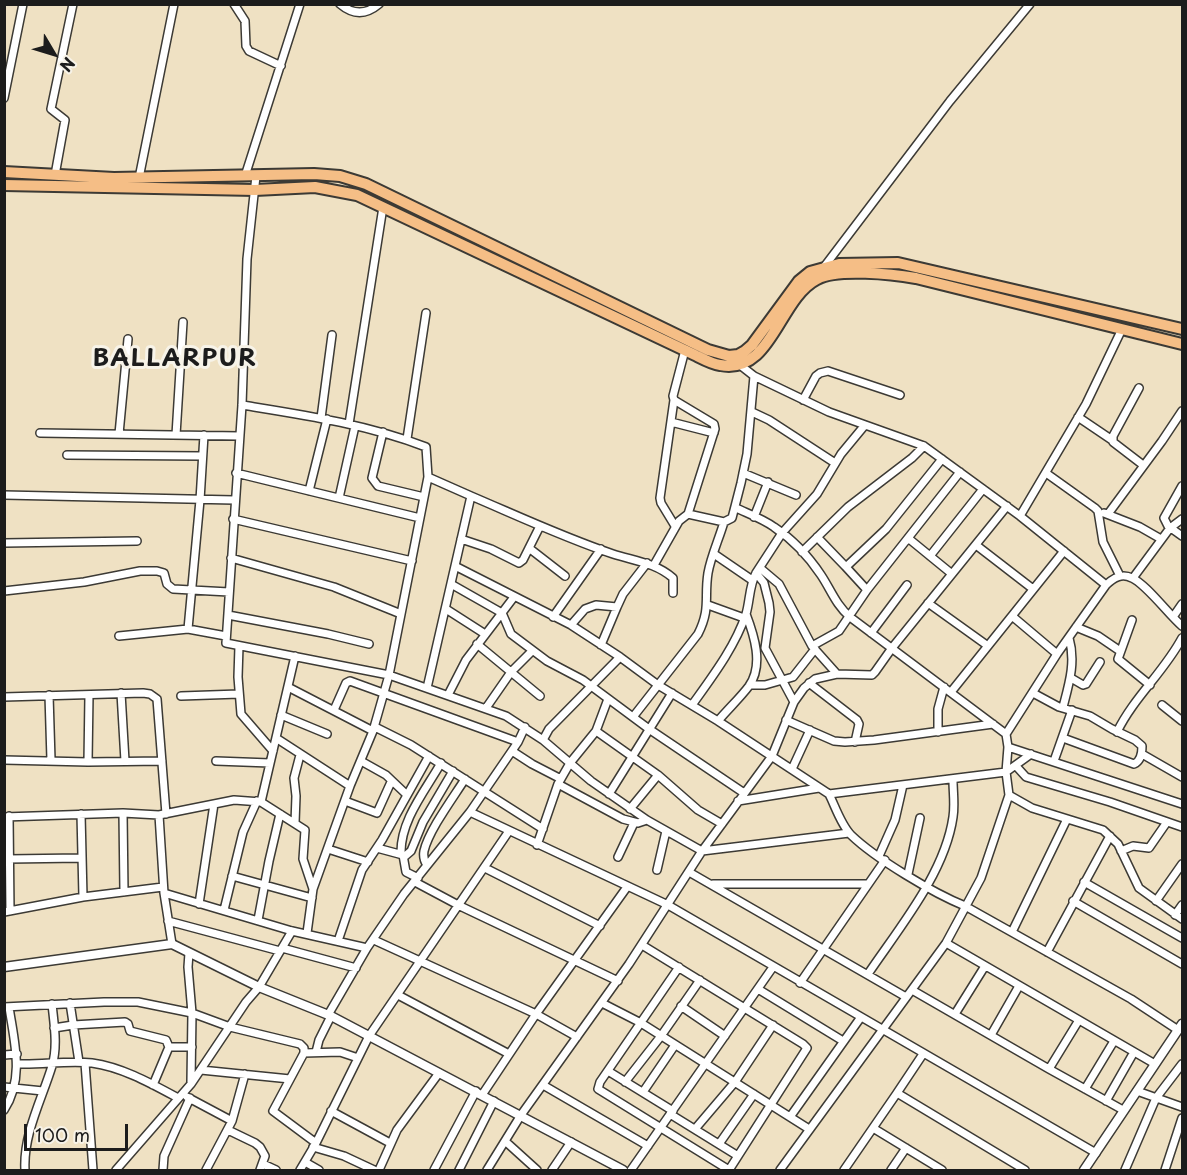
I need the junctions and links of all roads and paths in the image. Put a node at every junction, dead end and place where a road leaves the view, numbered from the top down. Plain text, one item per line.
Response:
1 (22, 4) edge
2 (73, 4) edge
3 (174, 4) edge
4 (234, 4) edge
5 (300, 4) edge
6 (340, 4) edge
7 (379, 4) edge
8 (1030, 4) edge
9 (281, 66) junction
10 (4, 98) edge
11 (4, 172) edge
12 (55, 175) junction
13 (245, 176) junction
14 (256, 176) junction
15 (139, 178) junction
16 (114, 183) junction
17 (4, 185) edge
18 (255, 190) junction
19 (383, 207) junction
20 (824, 267) junction
21 (426, 313) dead end
22 (183, 322) dead end
23 (1122, 329) junction
24 (1182, 329) edge
25 (332, 335) dead end
26 (128, 339) dead end
27 (1182, 344) edge
28 (685, 350) junction
29 (739, 360) junction
30 (754, 376) junction
31 (1139, 388) dead end
32 (900, 395) dead end
33 (674, 400) junction
34 (803, 400) junction
35 (242, 405) junction
36 (1182, 411) edge
37 (752, 412) junction
38 (1078, 417) junction
39 (324, 418) junction
40 (671, 422) junction
41 (352, 425) junction
42 (865, 425) junction
43 (383, 432) junction
44 (40, 433) dead end
45 (714, 433) junction
46 (119, 434) junction
47 (176, 435) junction
48 (204, 435) junction
49 (239, 436) junction
50 (406, 439) junction
51 (1112, 440) junction
52 (924, 446) junction
53 (67, 455) dead end
54 (202, 456) junction
55 (942, 459) junction
56 (835, 463) junction
57 (1143, 465) junction
58 (960, 472) junction
59 (1046, 472) junction
60 (236, 473) junction
61 (743, 473) junction
62 (428, 477) junction
63 (768, 482) junction
64 (1182, 486) edge
65 (983, 489) junction
66 (309, 491) junction
67 (4, 495) edge
68 (796, 495) dead end
69 (471, 496) junction
70 (424, 497) junction
71 (339, 498) junction
72 (200, 500) junction
73 (234, 500) junction
74 (1007, 506) junction
75 (736, 508) junction
76 (1098, 511) junction
77 (688, 514) junction
78 (1108, 514) junction
79 (1020, 516) junction
80 (754, 517) junction
81 (420, 518) junction
82 (233, 519) junction
83 (1182, 519) edge
84 (724, 522) junction
85 (540, 526) junction
86 (675, 526) junction
87 (1170, 528) junction
88 (782, 533) junction
89 (1182, 536) edge
90 (817, 537) junction
91 (908, 538) junction
92 (461, 539) junction
93 (1161, 539) junction
94 (137, 541) dead end
95 (4, 543) edge
96 (976, 545) junction
97 (529, 548) junction
98 (601, 549) junction
99 (1064, 551) junction
100 (802, 552) junction
101 (714, 554) junction
102 (930, 556) junction
103 (231, 558) junction
104 (412, 561) junction
105 (650, 564) junction
106 (455, 566) junction
107 (845, 566) junction
108 (756, 573) junction
109 (952, 574) junction
110 (565, 576) dead end
111 (1120, 576) junction
112 (1133, 578) junction
113 (451, 584) junction
114 (907, 585) dead end
115 (1106, 585) junction
116 (1033, 589) junction
117 (867, 590) junction
118 (4, 591) edge
119 (192, 591) junction
120 (229, 592) junction
121 (673, 593) dead end
122 (514, 597) junction
123 (928, 603) junction
124 (1182, 604) edge
125 (708, 605) junction
126 (617, 607) junction
127 (446, 609) junction
128 (502, 612) junction
129 (401, 614) junction
130 (228, 615) junction
131 (745, 616) junction
132 (1012, 616) junction
133 (553, 617) junction
134 (850, 617) junction
135 (1173, 617) junction
136 (1132, 620) dead end
137 (571, 626) junction
138 (1182, 626) edge
139 (1076, 627) junction
140 (188, 629) junction
141 (871, 633) junction
142 (485, 634) junction
143 (119, 636) dead end
144 (226, 636) junction
145 (1069, 638) junction
146 (1182, 638) edge
147 (369, 644) dead end
148 (477, 644) junction
149 (602, 645) junction
150 (239, 646) junction
151 (988, 646) junction
152 (814, 647) junction
153 (892, 648) junction
154 (532, 651) junction
155 (1120, 651) junction
156 (1058, 654) junction
157 (296, 656) junction
158 (620, 657) junction
159 (1100, 662) dead end
160 (510, 672) junction
161 (837, 674) junction
162 (389, 675) junction
163 (1071, 678) junction
164 (782, 680) junction
165 (809, 683) junction
166 (658, 685) junction
167 (750, 685) junction
168 (1150, 685) junction
169 (288, 687) junction
170 (591, 687) junction
171 (944, 687) junction
172 (427, 688) junction
173 (951, 692) junction
174 (121, 693) junction
175 (672, 693) junction
176 (1033, 693) junction
177 (239, 694) junction
178 (49, 695) junction
179 (89, 695) junction
180 (384, 695) junction
181 (448, 695) junction
182 (181, 696) dead end
183 (540, 696) dead end
184 (4, 697) edge
185 (608, 699) junction
186 (794, 702) junction
187 (693, 705) junction
188 (1162, 705) dead end
189 (486, 708) junction
190 (1063, 708) junction
191 (334, 710) junction
192 (1072, 710) junction
193 (281, 715) junction
194 (633, 717) junction
195 (1182, 719) edge
196 (786, 720) junction
197 (717, 721) junction
198 (993, 724) junction
199 (525, 727) junction
200 (374, 729) junction
201 (649, 729) junction
202 (810, 730) junction
203 (596, 731) junction
204 (938, 732) junction
205 (1117, 732) junction
206 (327, 734) dead end
207 (1006, 734) junction
208 (276, 738) junction
209 (1063, 738) junction
210 (543, 740) junction
211 (518, 742) junction
212 (855, 742) junction
213 (1008, 747) junction
214 (512, 750) junction
215 (273, 751) junction
216 (1031, 754) junction
217 (1142, 754) junction
218 (300, 755) junction
219 (633, 755) junction
220 (429, 756) junction
221 (772, 756) junction
222 (4, 760) edge
223 (51, 760) junction
224 (361, 760) junction
225 (125, 761) junction
226 (162, 761) junction
227 (216, 761) dead end
228 (1054, 761) junction
229 (88, 762) junction
230 (270, 763) junction
231 (441, 763) junction
232 (570, 763) junction
233 (1016, 766) junction
234 (792, 769) junction
235 (453, 771) junction
236 (1006, 772) junction
237 (658, 775) junction
238 (1182, 777) edge
239 (465, 779) junction
240 (953, 780) junction
241 (559, 781) junction
242 (392, 782) junction
243 (903, 785) junction
244 (350, 786) junction
245 (819, 788) junction
246 (484, 791) junction
247 (744, 793) junction
248 (609, 794) junction
249 (829, 794) junction
250 (407, 795) junction
251 (1009, 795) junction
252 (259, 801) junction
253 (345, 801) junction
254 (738, 801) junction
255 (214, 804) junction
256 (1182, 804) edge
257 (630, 809) junction
258 (470, 812) junction
259 (123, 813) junction
260 (81, 814) junction
261 (163, 814) junction
262 (280, 814) junction
263 (7, 817) edge
264 (920, 818) dead end
265 (1066, 819) junction
266 (646, 820) junction
267 (1167, 822) junction
268 (295, 823) junction
269 (634, 823) junction
270 (722, 824) junction
271 (1182, 827) edge
272 (543, 829) junction
273 (510, 831) junction
274 (666, 831) junction
275 (849, 833) junction
276 (1110, 836) junction
277 (537, 845) junction
278 (377, 848) junction
279 (328, 849) junction
280 (702, 851) junction
281 (1121, 851) junction
282 (402, 856) junction
283 (618, 857) dead end
284 (81, 858) junction
285 (882, 858) junction
286 (8, 860) junction
287 (368, 862) junction
288 (1182, 864) edge
289 (427, 865) junction
290 (485, 868) junction
291 (657, 870) dead end
292 (689, 872) junction
293 (908, 874) junction
294 (232, 876) junction
295 (417, 880) junction
296 (1084, 882) junction
297 (264, 884) junction
298 (711, 884) junction
299 (868, 884) junction
300 (926, 886) junction
301 (627, 887) junction
302 (313, 889) junction
303 (163, 890) junction
304 (124, 892) junction
305 (83, 897) junction
306 (312, 898) junction
307 (1073, 901) junction
308 (1156, 901) junction
309 (199, 904) junction
310 (1182, 905) edge
311 (460, 906) junction
312 (668, 906) junction
313 (965, 906) junction
314 (224, 910) junction
315 (7, 912) edge
316 (1175, 915) junction
317 (1182, 919) edge
318 (258, 920) junction
319 (168, 921) junction
320 (600, 926) junction
321 (292, 931) junction
322 (1012, 932) junction
323 (307, 933) junction
324 (1182, 938) edge
325 (374, 940) junction
326 (338, 941) junction
327 (172, 944) junction
328 (946, 944) junction
329 (642, 945) junction
330 (367, 948) junction
331 (823, 949) junction
332 (281, 950) junction
333 (189, 952) junction
334 (1047, 952) junction
335 (422, 961) junction
336 (576, 961) junction
337 (1182, 964) edge
338 (985, 966) junction
339 (4, 967) edge
340 (679, 967) junction
341 (773, 967) junction
342 (356, 968) junction
343 (868, 974) junction
344 (700, 980) junction
345 (618, 981) junction
346 (800, 982) junction
347 (1019, 986) junction
348 (259, 987) junction
349 (758, 989) junction
350 (912, 990) junction
351 (398, 995) junction
352 (906, 997) junction
353 (70, 1003) junction
354 (602, 1003) junction
355 (52, 1004) junction
356 (681, 1006) junction
357 (7, 1007) edge
358 (745, 1008) junction
359 (192, 1013) junction
360 (536, 1014) junction
361 (954, 1014) junction
362 (329, 1016) junction
363 (861, 1017) junction
364 (1079, 1020) junction
365 (642, 1023) junction
366 (73, 1025) junction
367 (772, 1025) junction
368 (230, 1027) junction
369 (1180, 1027) edge
370 (54, 1028) junction
371 (882, 1029) junction
372 (991, 1035) junction
373 (369, 1036) junction
374 (661, 1036) junction
375 (725, 1036) junction
376 (577, 1037) junction
377 (843, 1041) junction
378 (1114, 1041) junction
379 (675, 1045) junction
380 (169, 1047) junction
381 (192, 1047) junction
382 (316, 1052) junction
383 (1134, 1052) junction
384 (304, 1053) junction
385 (923, 1053) junction
386 (17, 1054) junction
387 (509, 1054) junction
388 (4, 1056) edge
389 (358, 1058) junction
390 (82, 1063) junction
391 (706, 1063) junction
392 (18, 1064) junction
393 (1155, 1064) junction
394 (1182, 1064) edge
395 (52, 1065) junction
396 (1049, 1069) junction
397 (201, 1070) junction
398 (608, 1071) junction
399 (439, 1073) junction
400 (245, 1074) junction
401 (290, 1079) junction
402 (626, 1082) junction
403 (735, 1082) junction
404 (191, 1084) junction
405 (153, 1085) junction
406 (543, 1085) junction
407 (4, 1087) edge
408 (14, 1088) junction
409 (1085, 1089) junction
410 (43, 1090) junction
411 (1137, 1091) junction
412 (643, 1092) junction
413 (479, 1093) junction
414 (754, 1094) junction
415 (897, 1094) junction
416 (180, 1096) junction
417 (190, 1098) junction
418 (1156, 1098) junction
419 (494, 1101) junction
420 (1106, 1101) junction
421 (771, 1105) junction
422 (6, 1106) edge
423 (1182, 1107) edge
424 (1124, 1110) junction
425 (331, 1111) junction
426 (672, 1113) junction
427 (521, 1115) junction
428 (790, 1117) junction
429 (1182, 1118) edge
430 (232, 1121) junction
431 (873, 1128) junction
432 (660, 1129) junction
433 (695, 1129) junction
434 (809, 1129) junction
435 (228, 1130) junction
436 (505, 1142) junction
437 (571, 1142) junction
438 (390, 1143) junction
439 (719, 1144) junction
440 (315, 1145) junction
441 (648, 1146) junction
442 (906, 1148) junction
443 (1096, 1153) junction
444 (738, 1156) junction
445 (305, 1162) junction
446 (261, 1167) edge
447 (25, 1170) edge
448 (93, 1170) edge
449 (116, 1170) edge
450 (163, 1170) edge
451 (206, 1170) edge
452 (276, 1170) edge
453 (300, 1170) edge
454 (319, 1170) edge
455 (374, 1170) edge
456 (379, 1170) edge
457 (434, 1170) edge
458 (459, 1170) edge
459 (487, 1170) edge
460 (537, 1170) edge
461 (552, 1170) edge
462 (624, 1170) edge
463 (729, 1170) edge
464 (780, 1170) edge
465 (844, 1170) edge
466 (891, 1170) edge
467 (942, 1170) edge
468 (1025, 1170) edge
469 (1084, 1170) edge
470 (1125, 1170) edge
471 (1164, 1170) edge

1 - 10 street
2 - 12 street
3 - 15 street
4 - 9 street
5 - 9 street
6 - 7 street
8 - 20 street
9 - 13 street
11 - 12 highway
12 - 16 highway
13 - 14 highway
13 - 15 highway
14 - 18 street
14 - 29 highway
15 - 16 highway
16 - 17 highway
16 - 18 highway
18 - 19 highway
18 - 35 street
19 - 28 highway
19 - 41 street
20 - 24 highway
20 - 29 highway
21 - 50 street
22 - 47 street
23 - 27 highway
23 - 29 highway
23 - 38 street
25 - 39 street
26 - 46 street
28 - 29 highway
28 - 33 street
29 - 30 street
30 - 34 street
30 - 37 street
31 - 51 street
32 - 34 street
33 - 40 street
33 - 45 street
34 - 42 street
35 - 39 street
35 - 49 street
36 - 57 street
37 - 56 street
37 - 61 street
38 - 51 street
38 - 59 street
39 - 41 street
39 - 66 street
40 - 45 street
40 - 86 street
41 - 43 street
41 - 71 street
42 - 52 street
42 - 56 street
43 - 50 street
43 - 70 street
44 - 46 street
45 - 77 street
46 - 47 street
47 - 48 street
48 - 49 street
48 - 54 street
49 - 60 street
50 - 62 street
51 - 57 street
52 - 55 street
52 - 90 street
53 - 54 street
54 - 72 street
55 - 58 street
55 - 107 street
56 - 88 street
57 - 78 street
58 - 65 street
58 - 91 street
59 - 76 street
59 - 79 street
60 - 66 street
60 - 73 street
61 - 63 street
61 - 75 street
62 - 69 street
62 - 70 street
63 - 68 street
63 - 80 street
64 - 87 street
65 - 74 street
65 - 102 street
66 - 71 street
67 - 72 street
69 - 85 street
69 - 92 street
70 - 81 street
71 - 81 street
72 - 73 street
72 - 119 street
73 - 82 street
74 - 79 street
74 - 96 street
75 - 80 street
75 - 84 street
76 - 78 street
76 - 111 street
77 - 84 street
77 - 86 street
78 - 93 street
79 - 99 street
80 - 88 street
81 - 104 street
82 - 103 street
82 - 104 street
83 - 87 street
84 - 101 street
85 - 97 street
85 - 98 street
86 - 105 street
87 - 89 street
87 - 93 street
88 - 100 street
88 - 108 street
90 - 100 street
90 - 107 street
91 - 102 street
91 - 117 street
92 - 97 street
92 - 106 street
93 - 112 street
94 - 95 street
96 - 109 street
96 - 116 street
97 - 110 street
98 - 105 street
98 - 133 street
99 - 115 street
99 - 116 street
100 - 134 street
101 - 108 street
101 - 125 street
102 - 109 street
103 - 120 street
103 - 129 street
104 - 129 street
105 - 121 street
105 - 126 street
106 - 113 street
106 - 122 street
107 - 117 street
108 - 131 street
108 - 152 street
108 - 164 street
109 - 123 street
111 - 112 street
111 - 115 street
112 - 135 street
113 - 127 street
113 - 128 street
114 - 141 street
115 - 139 street
116 - 132 street
117 - 134 street
118 - 119 street
119 - 120 street
119 - 140 street
120 - 130 street
122 - 128 street
122 - 133 street
123 - 151 street
123 - 153 street
124 - 135 street
125 - 131 street
125 - 166 street
126 - 137 street
126 - 149 street
127 - 142 street
127 - 172 street
128 - 142 street
128 - 154 street
129 - 162 street
130 - 144 street
130 - 147 street
131 - 167 street
131 - 187 street
132 - 151 street
132 - 156 street
133 - 137 street
134 - 141 street
134 - 152 street
135 - 138 street
136 - 155 street
137 - 149 street
139 - 145 street
139 - 155 street
140 - 143 street
140 - 144 street
141 - 153 street
142 - 148 street
144 - 150 street
145 - 156 street
145 - 163 street
146 - 168 street
148 - 160 street
148 - 181 street
149 - 158 street
150 - 157 street
150 - 177 street
151 - 173 street
152 - 161 street
152 - 164 street
153 - 161 street
153 - 171 street
154 - 160 street
154 - 170 street
155 - 168 street
156 - 176 street
157 - 162 street
157 - 169 street
158 - 166 street
158 - 170 street
159 - 163 street
160 - 183 street
160 - 189 street
161 - 165 street
162 - 172 street
162 - 180 street
163 - 190 street
164 - 167 street
164 - 186 street
165 - 186 street
165 - 212 street
166 - 175 street
166 - 194 street
167 - 197 street
168 - 205 street
169 - 191 street
169 - 193 street
170 - 185 street
170 - 210 street
171 - 173 street
171 - 204 street
172 - 181 street
173 - 198 street
174 - 179 street
174 - 225 street
174 - 226 street
175 - 187 street
175 - 201 street
176 - 190 street
176 - 207 street
177 - 182 street
177 - 215 street
178 - 179 street
178 - 184 street
178 - 223 street
179 - 229 street
180 - 191 street
180 - 200 street
180 - 211 street
181 - 189 street
185 - 194 street
185 - 203 street
186 - 196 street
187 - 197 street
188 - 195 street
189 - 199 street
190 - 192 street
191 - 200 street
192 - 205 street
192 - 209 street
193 - 206 street
193 - 208 street
194 - 201 street
196 - 202 street
196 - 221 street
197 - 221 street
198 - 204 street
198 - 207 street
199 - 210 street
199 - 211 street
200 - 220 street
200 - 224 street
201 - 219 street
201 - 247 street
202 - 212 street
202 - 234 street
203 - 219 street
203 - 232 street
204 - 212 street
205 - 217 street
207 - 213 street
208 - 215 street
208 - 218 street
209 - 217 street
209 - 228 street
210 - 232 street
211 - 214 street
213 - 216 street
213 - 236 street
214 - 241 street
214 - 246 street
215 - 230 street
216 - 228 street
216 - 233 street
217 - 238 street
218 - 244 street
218 - 268 street
219 - 237 street
219 - 248 street
220 - 231 street
220 - 250 street
221 - 234 street
221 - 247 street
222 - 223 street
223 - 229 street
224 - 242 street
224 - 244 street
225 - 226 street
225 - 229 street
226 - 261 street
227 - 230 street
228 - 256 street
230 - 252 street
231 - 235 street
231 - 282 street
232 - 241 street
232 - 248 street
233 - 236 street
233 - 267 street
234 - 245 street
235 - 239 street
235 - 282 street
236 - 240 street
236 - 251 street
237 - 257 street
237 - 270 street
239 - 246 street
239 - 289 street
240 - 243 street
240 - 300 street
241 - 269 street
241 - 272 street
242 - 250 street
242 - 253 street
243 - 249 street
243 - 285 street
244 - 253 street
245 - 249 street
245 - 254 street
246 - 258 street
246 - 272 street
247 - 254 street
248 - 257 street
249 - 275 street
250 - 278 street
251 - 265 street
251 - 313 street
252 - 255 street
252 - 262 street
252 - 294 street
253 - 279 street
254 - 270 street
255 - 261 street
255 - 309 street
257 - 266 street
258 - 273 street
258 - 289 street
259 - 260 street
259 - 261 street
259 - 304 street
260 - 263 street
260 - 284 street
261 - 303 street
262 - 268 street
262 - 297 street
263 - 286 street
264 - 293 street
265 - 276 street
265 - 322 street
266 - 269 street
266 - 274 street
267 - 271 street
267 - 281 street
268 - 302 street
269 - 283 street
270 - 280 street
272 - 277 street
273 - 277 street
273 - 290 street
274 - 280 street
274 - 291 street
275 - 280 street
275 - 285 street
276 - 281 street
276 - 296 street
277 - 301 street
278 - 282 street
278 - 287 street
279 - 287 street
279 - 302 street
280 - 292 street
281 - 308 street
282 - 295 street
284 - 286 street
284 - 305 street
285 - 293 street
285 - 299 street
286 - 315 street
287 - 326 street
288 - 308 street
289 - 295 street
290 - 311 street
290 - 320 street
292 - 298 street
292 - 312 street
293 - 300 street
294 - 297 street
294 - 314 street
295 - 311 street
295 - 325 street
296 - 307 street
296 - 324 street
297 - 306 street
297 - 318 street
298 - 299 street
298 - 331 street
299 - 331 street
300 - 313 street
300 - 343 street
301 - 312 street
301 - 320 street
302 - 306 street
303 - 304 street
303 - 309 street
303 - 319 street
304 - 305 street
305 - 315 street
306 - 323 street
307 - 334 street
307 - 337 street
308 - 316 street
309 - 314 street
310 - 316 street
311 - 335 street
311 - 336 street
312 - 329 street
312 - 341 street
313 - 322 street
313 - 328 street
314 - 318 street
316 - 317 street
318 - 321 street
319 - 327 street
319 - 332 street
320 - 336 street
321 - 323 street
321 - 332 street
322 - 334 street
323 - 326 street
325 - 330 street
325 - 335 street
326 - 330 street
327 - 333 street
327 - 339 street
328 - 338 street
328 - 350 street
329 - 340 street
329 - 345 street
330 - 342 street
331 - 343 street
331 - 346 street
332 - 342 street
332 - 348 street
333 - 348 street
333 - 359 street
334 - 369 street
335 - 351 street
335 - 360 street
336 - 345 street
336 - 360 street
338 - 347 street
338 - 361 street
340 - 344 street
340 - 365 street
341 - 346 street
341 - 349 street
342 - 362 street
343 - 352 street
344 - 356 street
344 - 358 street
345 - 354 street
346 - 363 street
347 - 364 street
347 - 372 street
348 - 362 street
348 - 368 street
349 - 358 street
349 - 377 street
350 - 352 street
350 - 361 street
351 - 373 street
351 - 387 street
352 - 371 street
353 - 355 street
353 - 359 street
353 - 366 street
354 - 365 street
354 - 376 street
355 - 357 street
355 - 370 street
356 - 374 street
356 - 375 street
357 - 386 street
358 - 367 street
358 - 375 street
359 - 368 street
359 - 381 street
360 - 376 street
360 - 387 street
361 - 372 street
362 - 373 street
362 - 382 street
363 - 371 street
363 - 377 street
364 - 378 street
364 - 396 street
365 - 374 street
365 - 398 street
366 - 370 street
366 - 380 street
366 - 390 street
367 - 403 street
367 - 421 street
368 - 384 street
368 - 397 street
369 - 393 street
370 - 395 street
371 - 385 street
371 - 434 street
372 - 396 street
373 - 389 street
373 - 399 street
374 - 379 street
374 - 402 street
375 - 391 street
376 - 406 street
377 - 428 street
378 - 383 street
378 - 409 street
379 - 391 street
379 - 412 street
380 - 381 street
380 - 405 street
381 - 404 street
382 - 384 street
382 - 389 street
383 - 393 street
383 - 420 street
384 - 401 street
385 - 415 street
385 - 443 street
386 - 388 street
386 - 392 street
387 - 413 street
389 - 425 street
390 - 395 street
390 - 405 street
390 - 448 street
391 - 403 street
391 - 426 street
392 - 395 street
392 - 408 street
393 - 411 street
394 - 418 street
395 - 410 street
396 - 409 street
397 - 400 street
397 - 404 street
398 - 402 street
398 - 432 street
399 - 413 street
399 - 438 street
400 - 401 street
400 - 430 street
401 - 440 street
402 - 412 street
403 - 414 street
403 - 433 street
404 - 416 street
405 - 416 street
406 - 427 street
406 - 441 street
407 - 408 street
408 - 410 street
408 - 422 street
409 - 420 street
410 - 447 street
411 - 418 street
411 - 424 street
412 - 426 street
413 - 419 street
413 - 457 street
414 - 421 street
414 - 439 street
415 - 431 street
415 - 468 street
416 - 417 street
416 - 449 street
417 - 430 street
417 - 450 street
418 - 423 street
418 - 470 street
419 - 427 street
419 - 458 street
420 - 424 street
421 - 428 street
421 - 444 street
424 - 443 street
425 - 438 street
425 - 440 street
426 - 432 street
426 - 433 street
427 - 436 street
427 - 437 street
428 - 434 street
429 - 471 street
430 - 435 street
431 - 442 street
431 - 465 street
432 - 441 street
432 - 463 street
433 - 439 street
434 - 464 street
435 - 446 street
435 - 451 street
436 - 459 street
436 - 460 street
437 - 461 street
437 - 462 street
438 - 456 street
439 - 444 street
440 - 445 street
440 - 455 street
441 - 462 street
442 - 466 street
442 - 467 street
443 - 469 street
444 - 463 street
445 - 453 street
445 - 454 street
446 - 452 street

